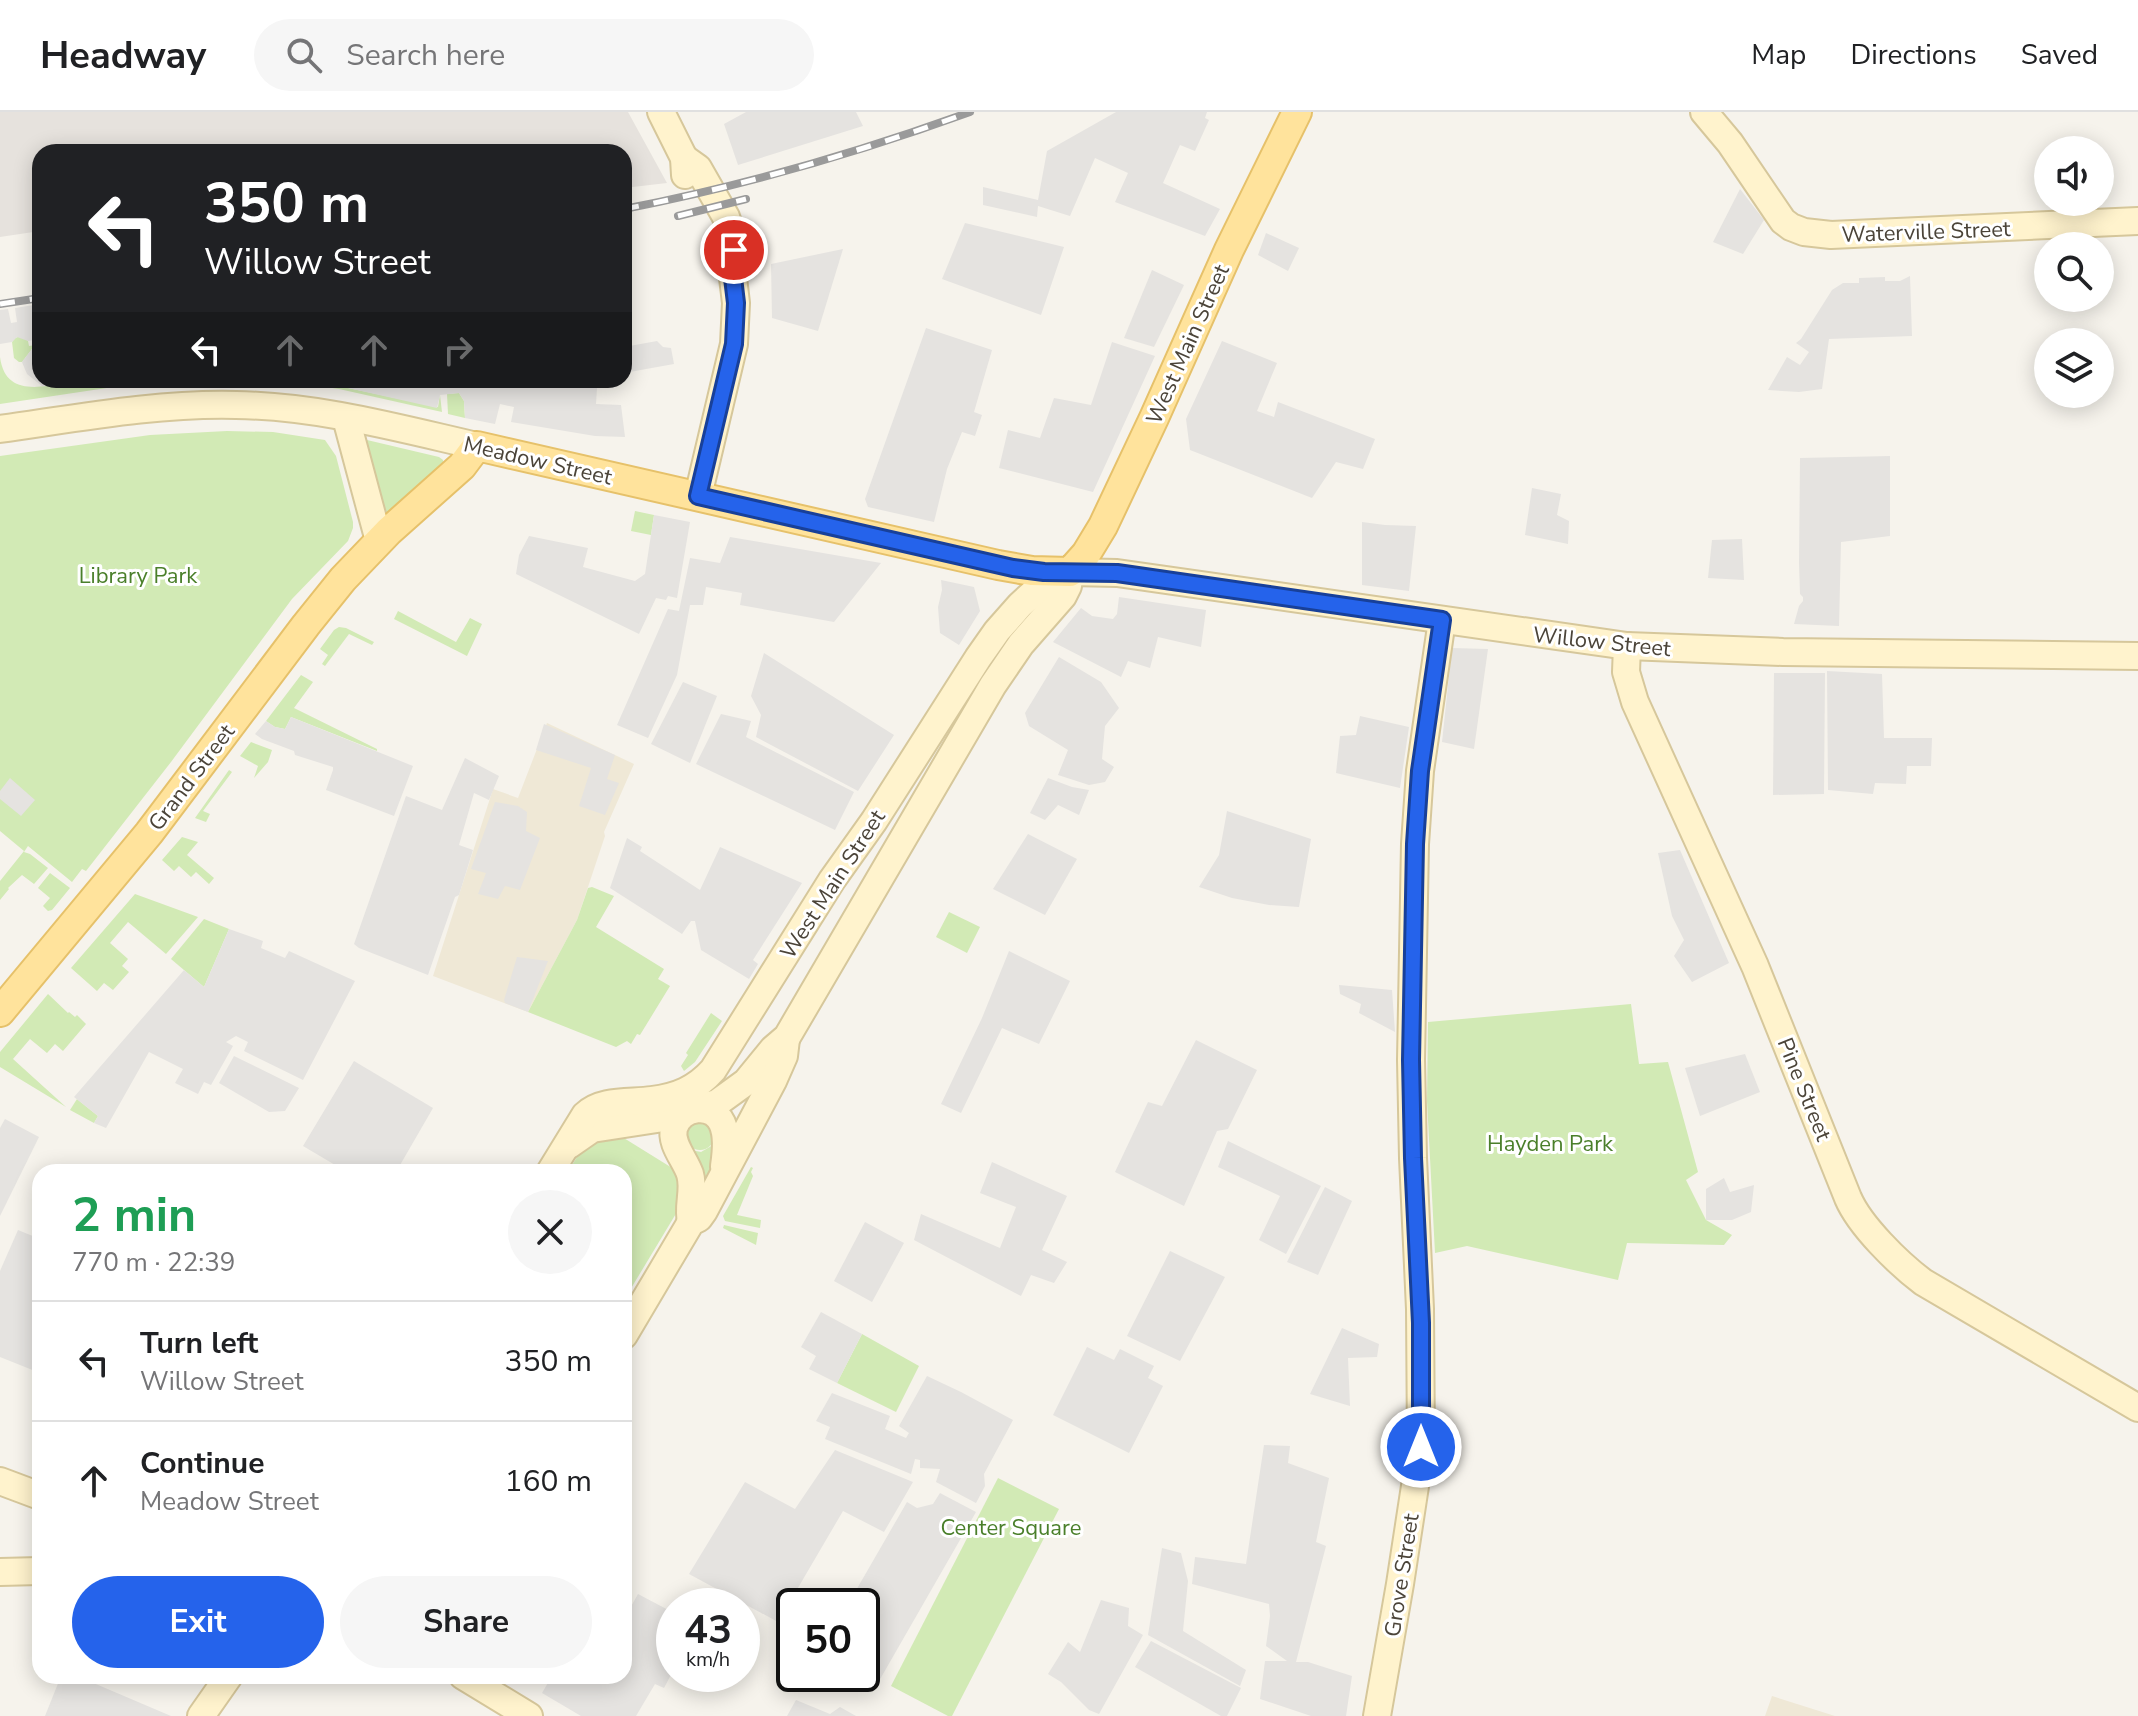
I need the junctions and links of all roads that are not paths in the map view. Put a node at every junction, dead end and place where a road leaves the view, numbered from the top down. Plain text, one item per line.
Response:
1 (661, 112) edge
2 (1297, 112) edge
3 (1704, 112) edge
4 (2138, 221) edge
5 (346, 418) junction
6 (0, 429) edge
7 (477, 446) junction
8 (698, 496) junction
9 (379, 541) junction
10 (1070, 572) junction
11 (1442, 620) junction
12 (1627, 646) junction
13 (2138, 656) edge
14 (0, 1012) edge
15 (787, 1037) junction
16 (690, 1100) junction
17 (611, 1125) junction
18 (566, 1147) junction
19 (684, 1160) junction
20 (555, 1164) edge
21 (717, 1188) junction
22 (691, 1222) junction
23 (632, 1322) edge
24 (2138, 1408) edge
25 (0, 1481) edge
26 (32, 1493) edge
27 (32, 1571) edge
28 (0, 1572) edge
29 (223, 1684) edge
30 (476, 1684) edge
31 (201, 1716) edge
32 (529, 1716) edge
33 (1377, 1716) edge

1 - 8 main road
2 - 10 main road, West Main Street
3 - 4 main road, Waterville Street
5 - 6 main road, Meadow Street
5 - 7 main road, Meadow Street
5 - 9 main road
7 - 8 main road, Meadow Street
7 - 9 main road, Grand Street
8 - 10 main road, Meadow Street
9 - 14 main road, Grand Street
10 - 11 main road, Willow Street
10 - 15 main road, West Main Street
10 - 16 main road, West Main Street
11 - 12 main road, Willow Street
11 - 33 main road, Grove Street
12 - 13 main road, Willow Street
12 - 24 main road, Pine Street
15 - 16 main road, West Main Street
15 - 21 main road, West Main Street
16 - 17 main road, West Main Street
16 - 18 main road, West Main Street
16 - 19 main road
16 - 21 main road
17 - 18 main road, West Main Street
17 - 19 main road
18 - 20 main road, West Main Street
19 - 22 main road
21 - 22 main road, West Main Street
22 - 23 main road, West Main Street
25 - 26 main road
27 - 28 main road
29 - 31 main road
30 - 32 main road

